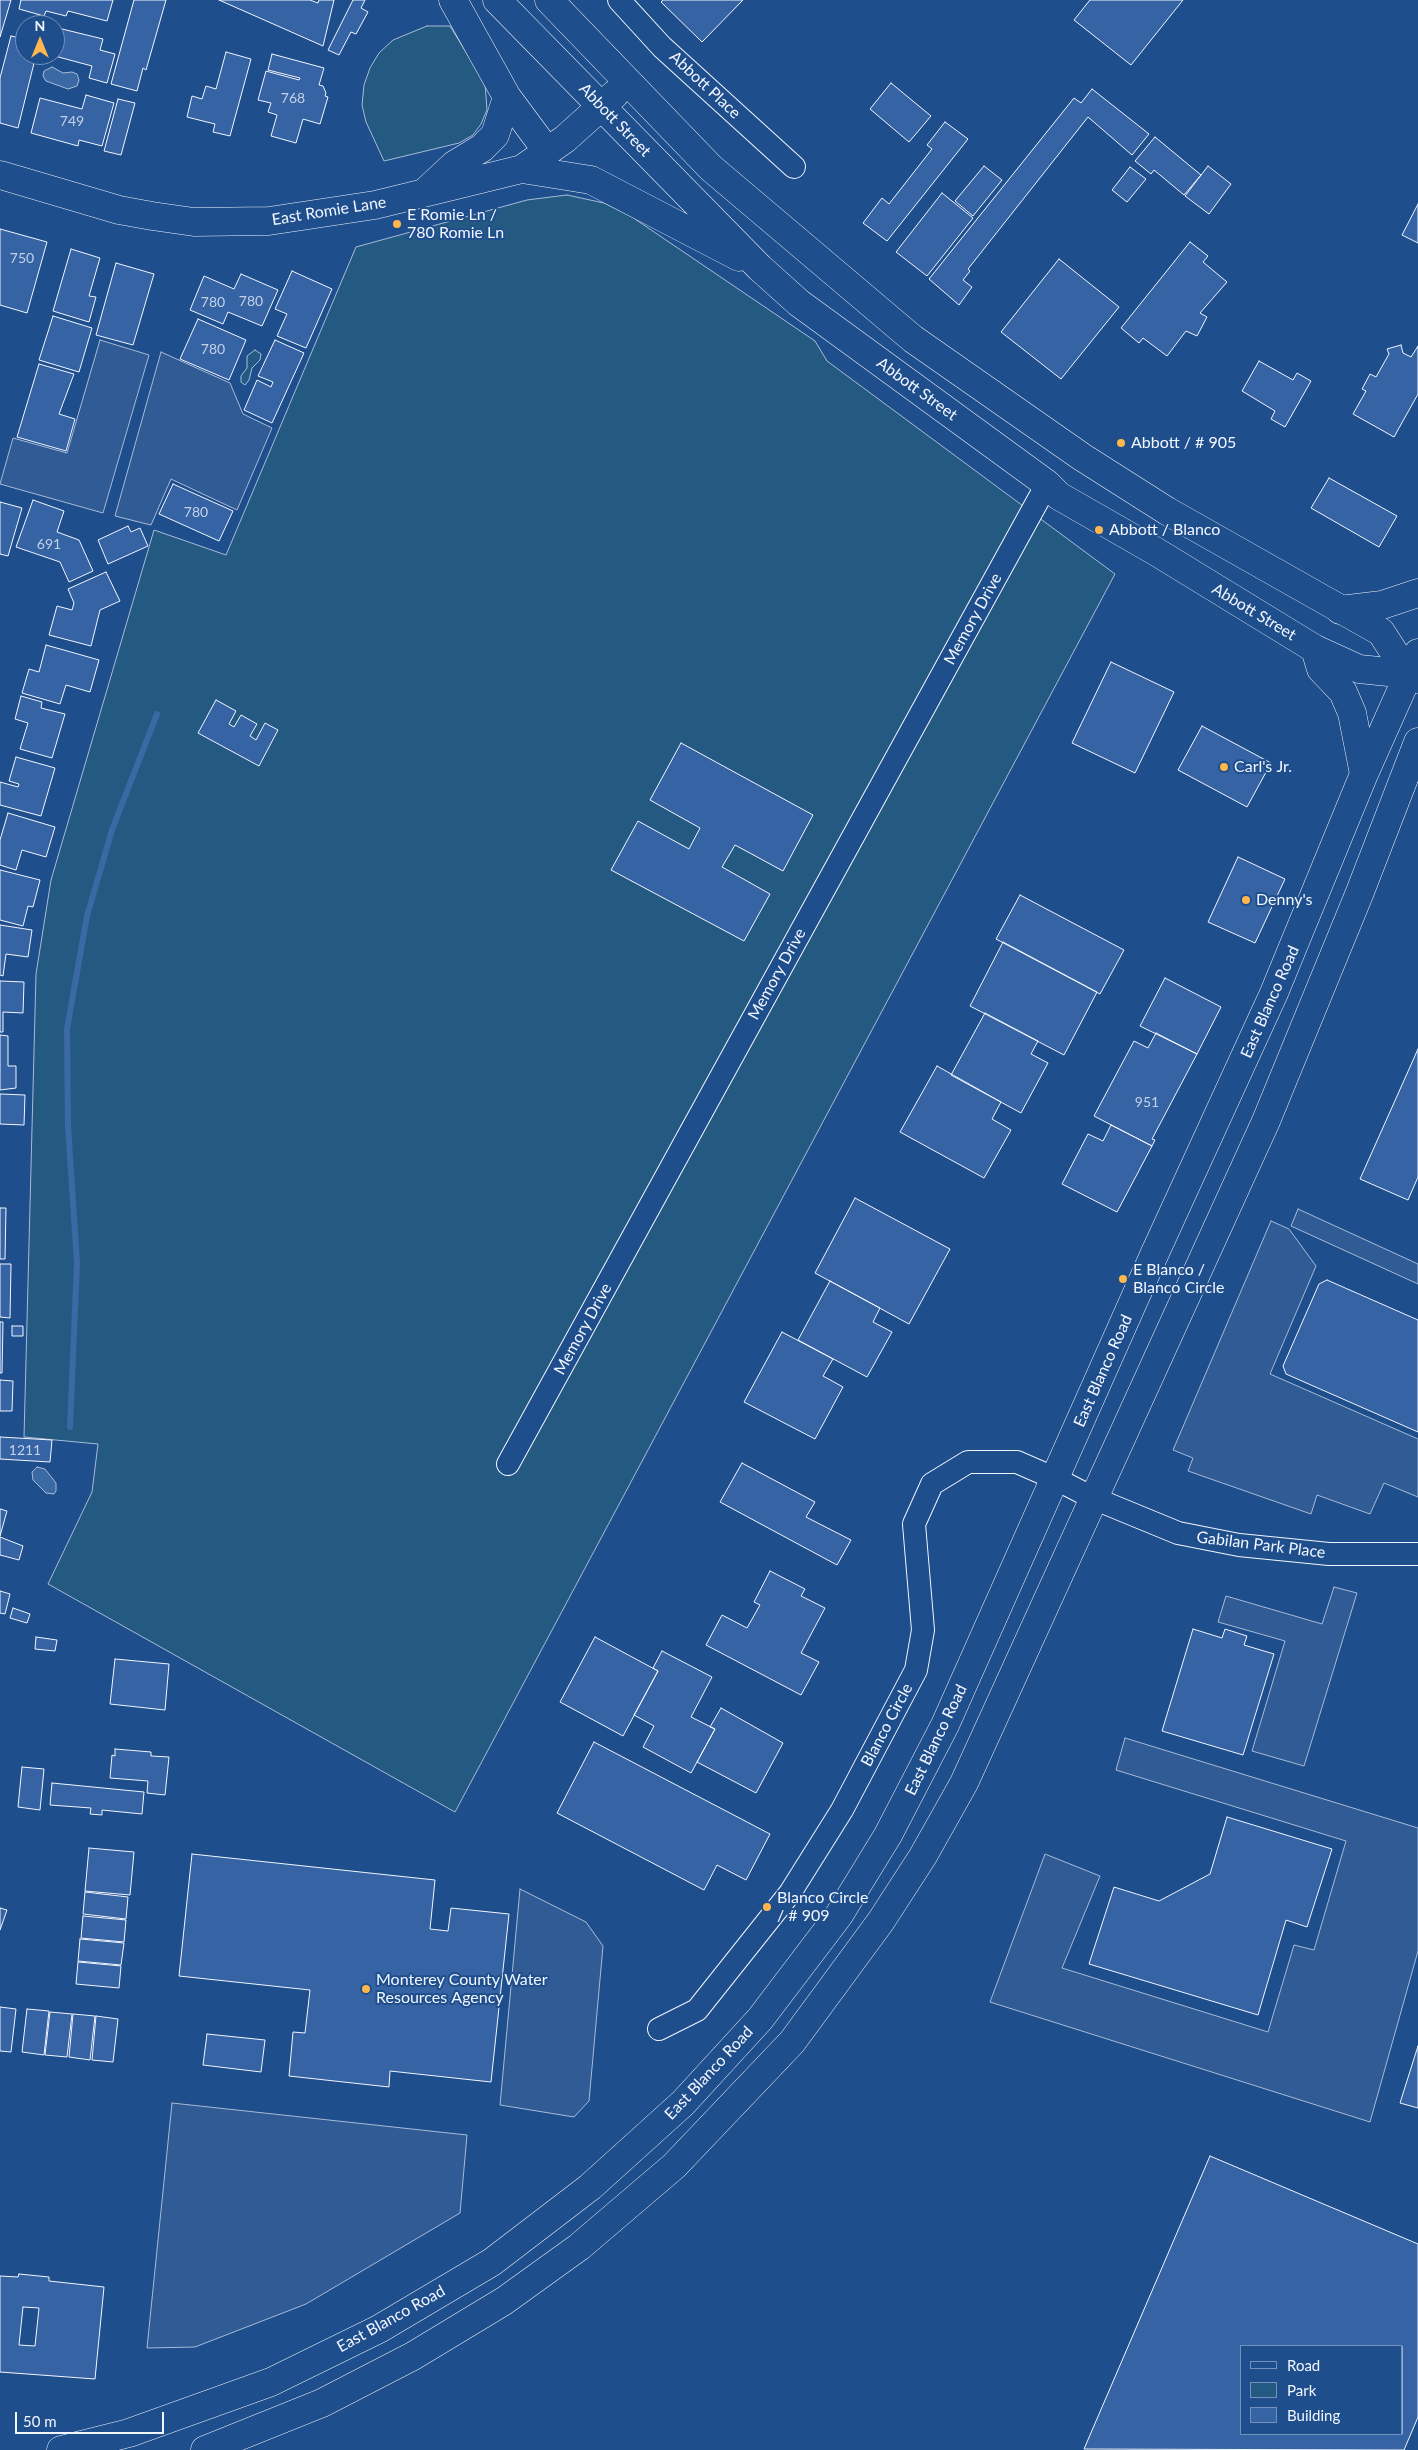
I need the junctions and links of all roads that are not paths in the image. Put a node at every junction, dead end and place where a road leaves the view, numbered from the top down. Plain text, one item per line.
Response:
1 (453, 0) edge
2 (498, 0) edge
3 (549, 0) edge
4 (619, 0) edge
5 (628, 82) junction
6 (508, 97) junction
7 (602, 106) junction
8 (547, 151) junction
9 (794, 167) dead end
10 (522, 169) junction
11 (0, 175) edge
12 (421, 196) junction
13 (760, 268) junction
14 (1047, 484) junction
15 (1418, 593) edge
16 (1340, 610) junction
17 (1315, 650) junction
18 (1415, 668) edge
19 (1418, 742) edge
20 (1364, 774) junction
21 (508, 1464) dead end
22 (1056, 1479) junction
23 (1093, 1498) junction
24 (1418, 1554) edge
25 (659, 2029) dead end
26 (61, 2450) edge
27 (205, 2450) edge

1 - 6 main road
2 - 7 main road, Abbott Street
3 - 5 main road
4 - 9 street, Abbott Place
5 - 7 main road, East Romie Lane
5 - 16 main road
6 - 8 main road
6 - 12 main road
7 - 8 main road, East Romie Lane
7 - 13 main road, Abbott Street
8 - 10 main road, East Romie Lane
10 - 12 main road, East Romie Lane
10 - 13 main road
11 - 12 main road, East Romie Lane
13 - 14 main road, Abbott Street
14 - 17 main road, Abbott Street
14 - 21 street, Memory Drive
15 - 16 main road
16 - 18 main road
17 - 18 main road, Abbott Street
17 - 20 main road
18 - 20 main road, East Blanco Road
19 - 23 main road
20 - 22 main road, East Blanco Road
22 - 23 street, Gabilan Park Place
22 - 25 street, Blanco Circle
22 - 26 main road, East Blanco Road
23 - 24 street, Gabilan Park Place
23 - 27 main road

